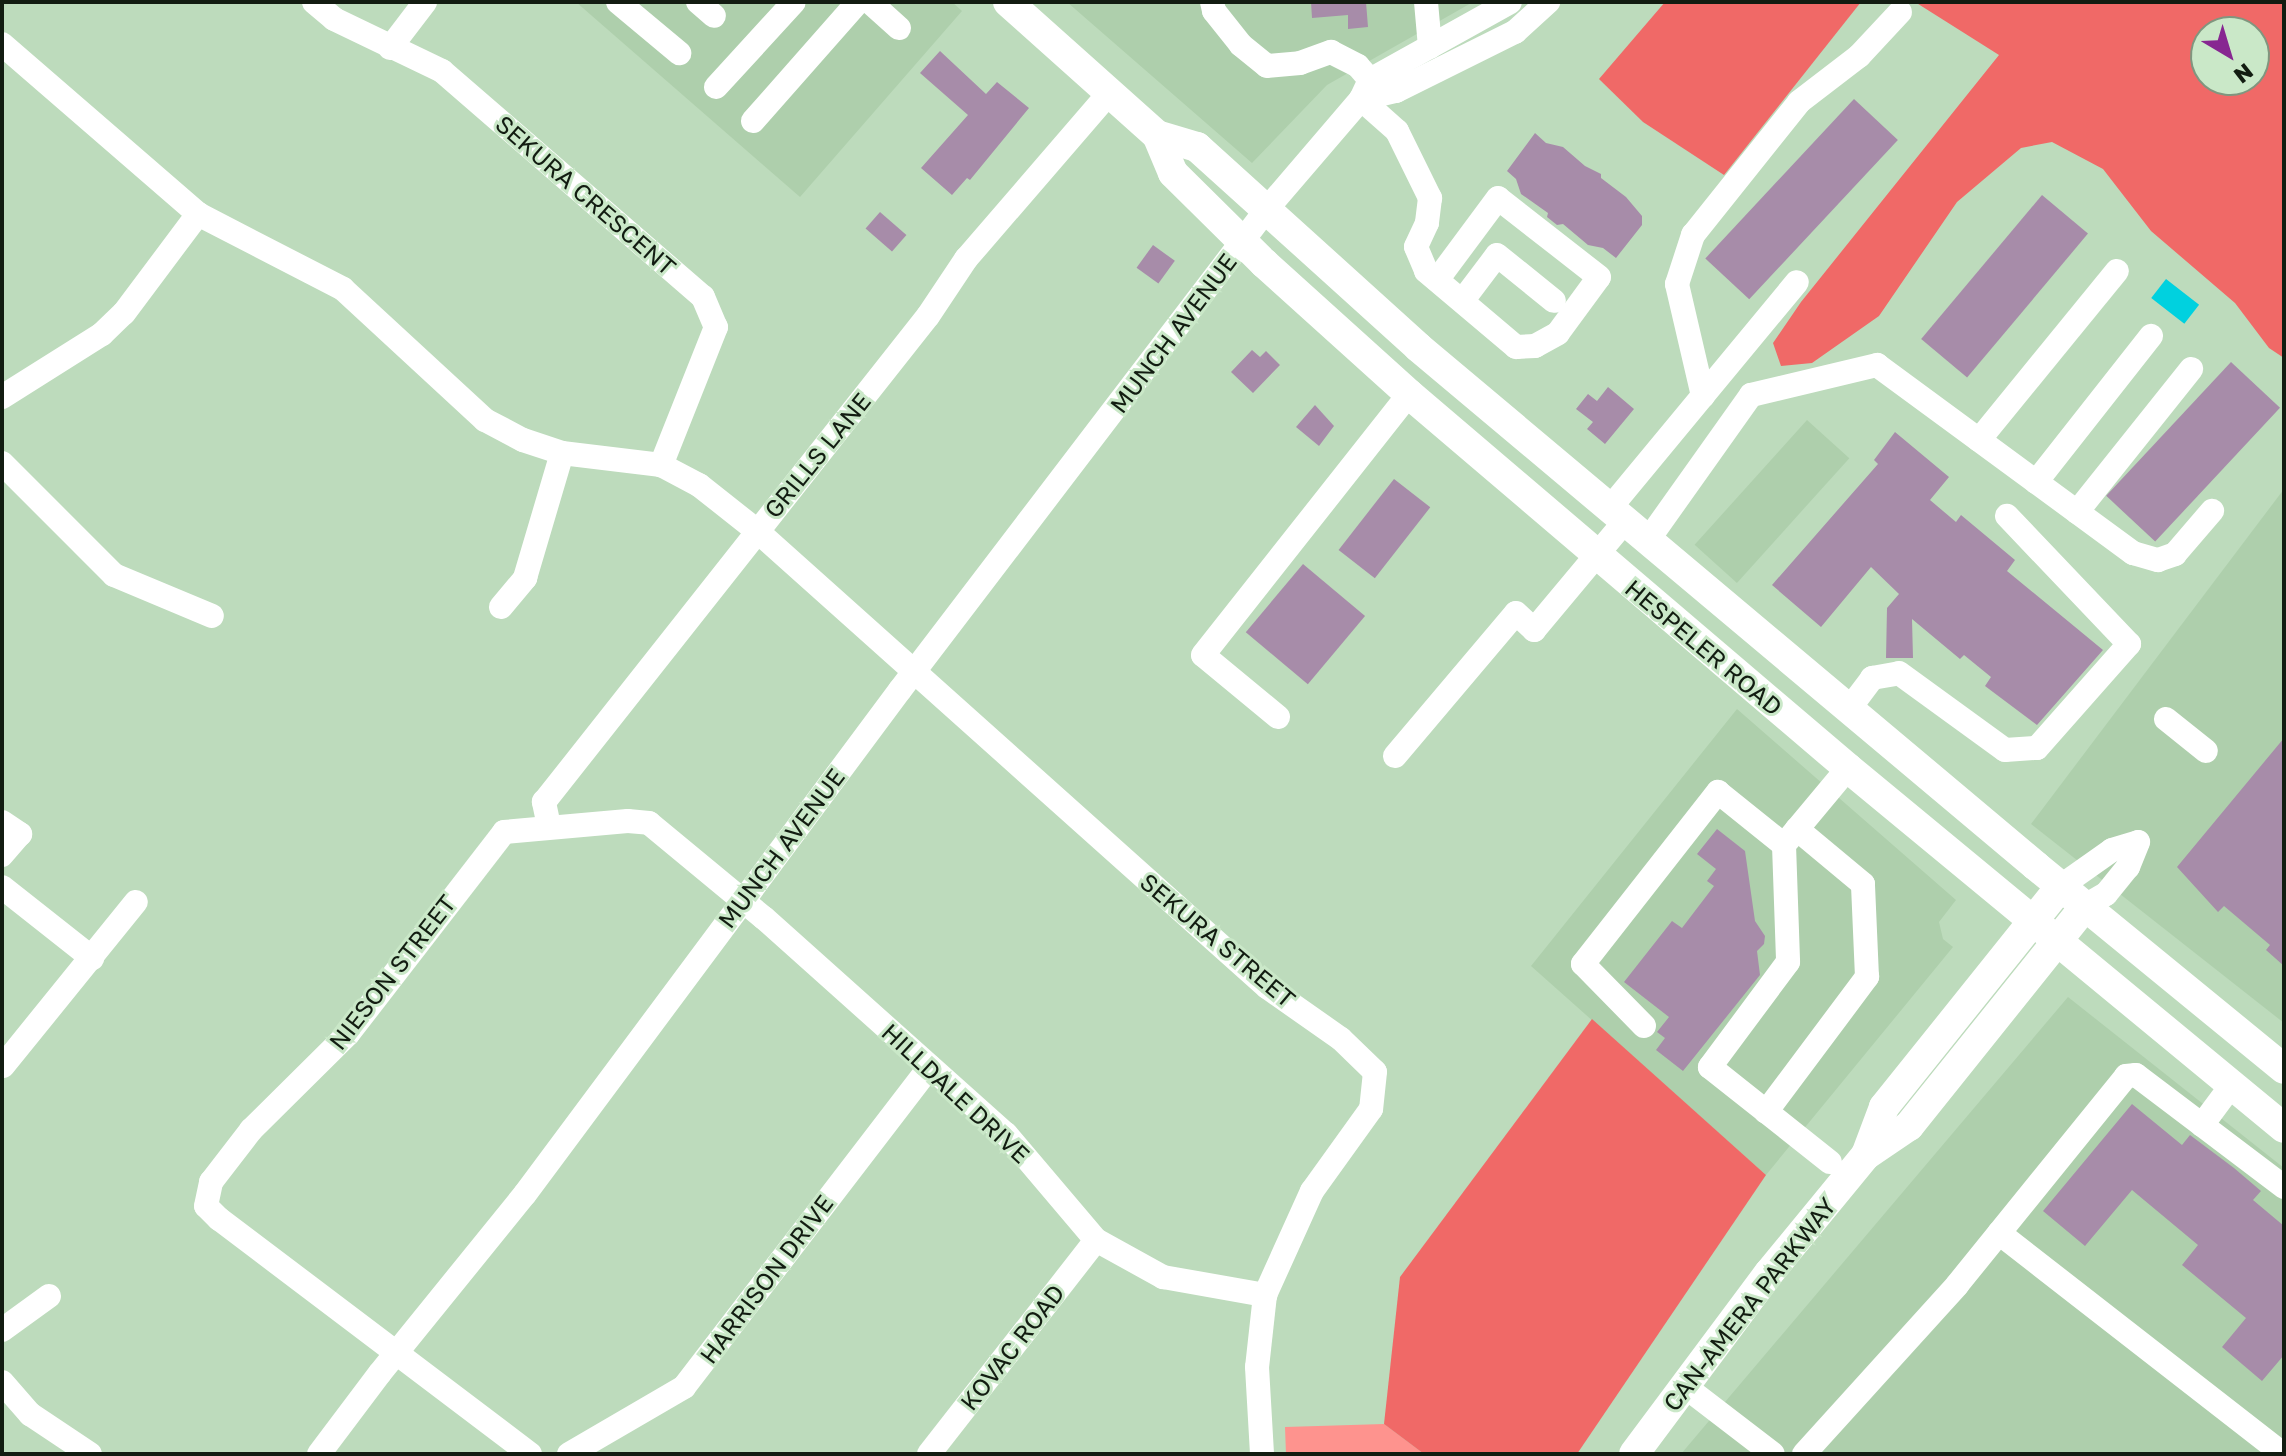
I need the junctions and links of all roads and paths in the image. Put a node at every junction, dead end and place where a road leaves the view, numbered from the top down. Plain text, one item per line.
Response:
1 (314, 2) edge
2 (425, 2) edge
3 (618, 2) edge
4 (794, 2) edge
5 (858, 2) edge
6 (870, 2) edge
7 (1008, 2) edge
8 (1212, 2) edge
9 (1426, 2) edge
10 (1510, 2) edge
11 (1548, 2) edge
12 (1900, 12) dead end
13 (899, 28) dead end
14 (2, 44) edge
15 (1430, 47) junction
16 (390, 48) junction
17 (679, 53) dead end
18 (716, 87) dead end
19 (1366, 90) junction
20 (1110, 92) junction
21 (753, 121) dead end
22 (1157, 135) junction
23 (1266, 210) junction
24 (198, 214) junction
25 (1242, 241) junction
26 (2117, 271) dead end
27 (1437, 280) junction
28 (1797, 282) dead end
29 (1463, 300) junction
30 (1554, 301) dead end
31 (2151, 336) dead end
32 (2191, 369) dead end
33 (1409, 394) junction
34 (1703, 396) junction
35 (2, 397) edge
36 (1979, 440) junction
37 (562, 453) junction
38 (2, 463) edge
39 (661, 465) junction
40 (2036, 482) junction
41 (2212, 511) dead end
42 (2077, 512) junction
43 (2007, 516) dead end
44 (1628, 523) junction
45 (756, 530) junction
46 (1597, 557) junction
47 (501, 607) dead end
48 (212, 616) dead end
49 (914, 672) junction
50 (1849, 709) junction
51 (1278, 717) dead end
52 (2166, 719) dead end
53 (2206, 751) dead end
54 (1395, 756) dead end
55 (1848, 768) junction
56 (2, 822) edge
57 (549, 826) junction
58 (1790, 837) junction
59 (2, 855) edge
60 (2061, 886) junction
61 (2, 887) edge
62 (742, 900) junction
63 (136, 902) dead end
64 (2085, 906) junction
65 (2032, 921) junction
66 (2056, 941) junction
67 (92, 958) junction
68 (1644, 1026) dead end
69 (3, 1066) edge
70 (930, 1066) junction
71 (2284, 1069) edge
72 (2231, 1086) junction
73 (1766, 1112) junction
74 (2202, 1125) junction
75 (2284, 1128) edge
76 (1866, 1155) junction
77 (1830, 1162) dead end
78 (2284, 1187) edge
79 (1999, 1233) junction
80 (1096, 1240) junction
81 (1265, 1295) junction
82 (49, 1296) dead end
83 (2, 1330) edge
84 (396, 1353) junction
85 (2, 1382) edge
86 (1683, 1385) junction
87 (90, 1454) edge
88 (319, 1454) edge
89 (530, 1454) edge
90 (569, 1454) edge
91 (929, 1454) edge
92 (1262, 1454) edge
93 (1634, 1454) edge
94 (1773, 1454) edge
95 (1804, 1454) edge
96 (2283, 1454) edge

1 - 16 street, SEKURA CRESCENT
2 - 16 street
3 - 17 street
4 - 18 street
5 - 21 street
6 - 13 street
7 - 20 main road, HESPELER ROAD
8 - 19 street
9 - 15 street
10 - 15 street
11 - 19 street
12 - 34 street
14 - 24 street
15 - 19 street
16 - 39 street, SEKURA CRESCENT
19 - 23 street, MUNCH AVENUE
19 - 27 street
20 - 22 main road, HESPELER ROAD
20 - 45 street, GRILLS LANE
22 - 23 main road, HESPELER ROAD
22 - 25 main road, HESPELER ROAD
23 - 25 street, MUNCH AVENUE
23 - 44 main road, HESPELER ROAD
24 - 35 street
24 - 37 street
25 - 33 main road, HESPELER ROAD
25 - 49 street, MUNCH AVENUE
26 - 36 street
27 - 29 street
27 - 29 street
28 - 34 street
29 - 30 street
31 - 40 street
32 - 42 street
33 - 46 main road, HESPELER ROAD
33 - 51 street
34 - 44 street
36 - 40 street
36 - 44 street
37 - 39 street
37 - 47 street
38 - 48 street
39 - 45 street
40 - 42 street
41 - 42 street
43 - 50 street
44 - 46 street
44 - 50 main road, HESPELER ROAD
45 - 49 street, SEKURA STREET
45 - 57 street, GRILLS LANE
46 - 54 street
46 - 55 main road, HESPELER ROAD
49 - 62 street, MUNCH AVENUE
49 - 81 street, SEKURA STREET
50 - 60 main road, HESPELER ROAD
52 - 53 street
55 - 58 street
55 - 65 main road, HESPELER ROAD
56 - 59 street
57 - 62 street, NIESON STREET
57 - 84 street, NIESON STREET
58 - 68 street
58 - 73 street
58 - 73 street
60 - 64 main road, HESPELER ROAD
60 - 64 street
60 - 65 main road, CAN-AMERA PARKWAY
61 - 67 street
62 - 70 street, HILLDALE DRIVE
62 - 84 street, MUNCH AVENUE
63 - 67 street
64 - 66 main road, CAN-AMERA PARKWAY
64 - 71 main road, HESPELER ROAD
65 - 66 main road, HESPELER ROAD
65 - 76 main road, CAN-AMERA PARKWAY
66 - 72 main road, HESPELER ROAD
66 - 76 main road, CAN-AMERA PARKWAY
67 - 69 street
70 - 80 street, HILLDALE DRIVE
70 - 90 street, HARRISON DRIVE
72 - 74 street
72 - 75 main road, HESPELER ROAD
73 - 77 street
74 - 78 street
74 - 79 street
76 - 86 main road, CAN-AMERA PARKWAY
79 - 95 street
79 - 96 street
80 - 81 street, HILLDALE DRIVE
80 - 91 street, KOVAC ROAD
81 - 92 street, SEKURA STREET
82 - 83 street
84 - 88 street, MUNCH AVENUE
84 - 89 street
85 - 87 street
86 - 93 main road, CAN-AMERA PARKWAY
86 - 94 street

